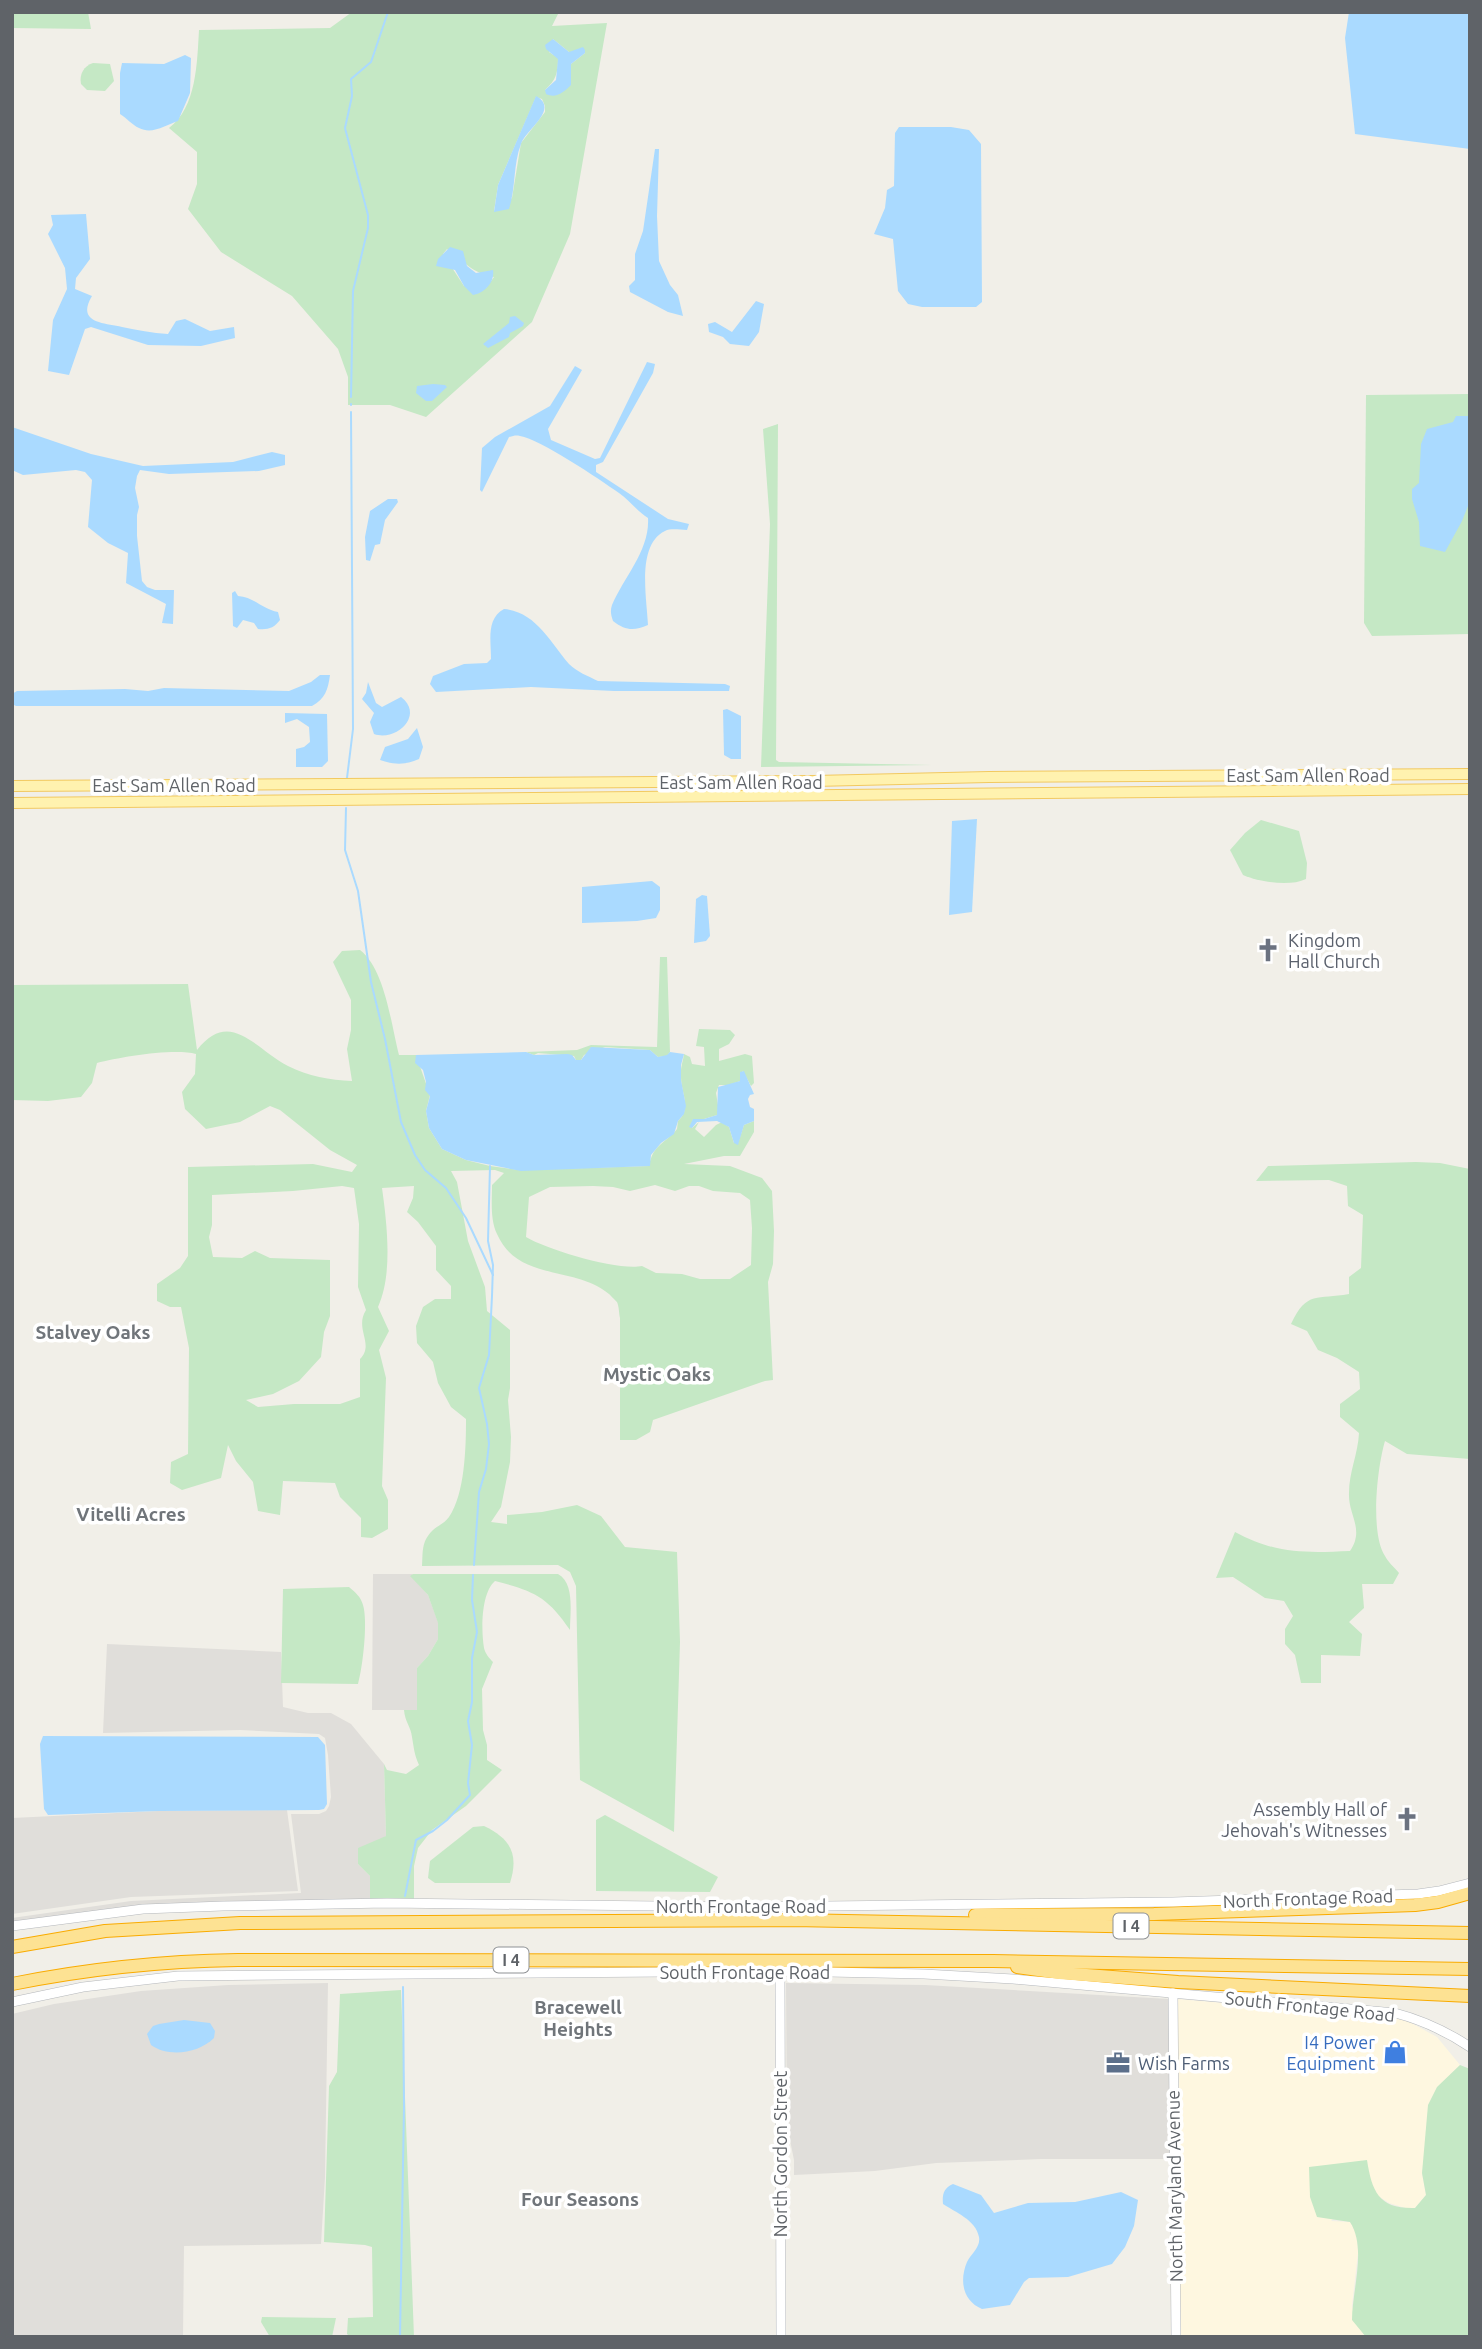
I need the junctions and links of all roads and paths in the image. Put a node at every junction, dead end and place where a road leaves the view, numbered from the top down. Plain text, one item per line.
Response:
1 (1470, 774) edge
2 (12, 786) edge
3 (1470, 789) edge
4 (12, 803) edge
5 (1470, 1883) edge
6 (1470, 1893) edge
7 (793, 1920) junction
8 (12, 1926) edge
9 (1470, 1933) edge
10 (58, 1938) junction
11 (12, 1941) edge
12 (12, 1947) edge
13 (993, 1961) junction
14 (1470, 1969) edge
15 (780, 1971) junction
16 (12, 1985) edge
17 (1172, 1993) junction
18 (1470, 1996) edge
19 (12, 2002) edge
20 (1470, 2047) edge
21 (781, 2337) edge
22 (1176, 2337) edge

1 - 2 main road, East Sam Allen Road
3 - 4 main road, East Sam Allen Road
5 - 8 street, North Frontage Road
6 - 7 highway
7 - 9 highway, I 4
7 - 10 highway, I 4
10 - 11 highway
10 - 12 highway, I 4
13 - 14 highway, I 4
13 - 16 highway, I 4
13 - 18 highway
15 - 17 street, South Frontage Road
15 - 19 street, South Frontage Road
15 - 21 street, North Gordon Street
17 - 20 street, South Frontage Road
17 - 22 street, North Maryland Avenue

